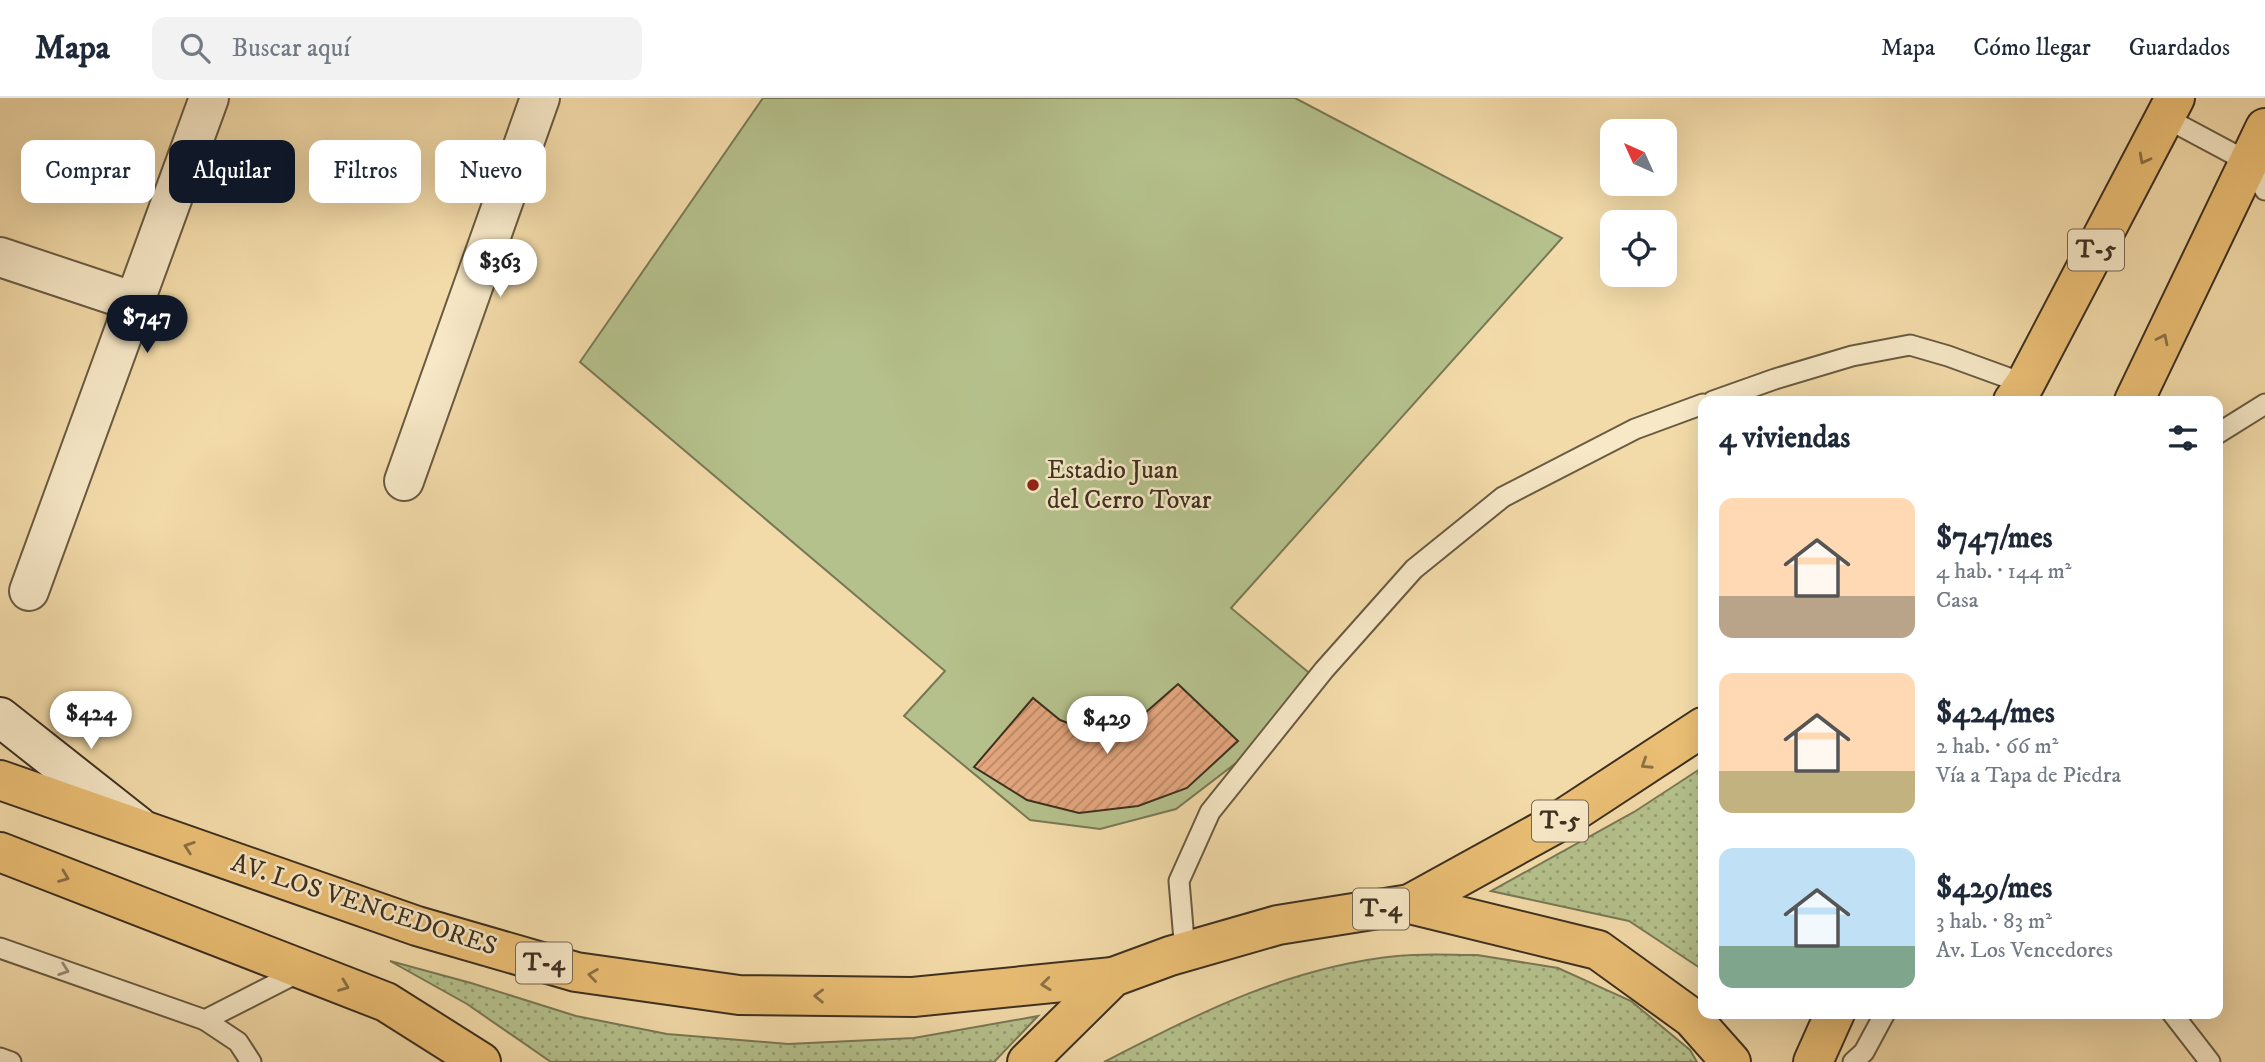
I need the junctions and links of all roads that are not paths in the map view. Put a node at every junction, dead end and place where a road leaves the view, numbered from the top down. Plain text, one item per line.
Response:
1 (209, 98) edge
2 (540, 98) edge
3 (2170, 108) edge
4 (2265, 128) edge
5 (2260, 174) edge
6 (0, 257) edge
7 (135, 302) junction
8 (2019, 392) edge
9 (1727, 396) edge
10 (2137, 396) edge
11 (2265, 404) edge
12 (1698, 406) edge
13 (2223, 430) edge
14 (404, 481) dead end
15 (30, 591) dead end
16 (0, 717) edge
17 (1698, 730) edge
18 (0, 780) edge
19 (146, 832) junction
20 (0, 852) edge
21 (1410, 904) junction
22 (0, 948) edge
23 (1185, 952) junction
24 (303, 970) junction
25 (1113, 977) junction
26 (1832, 1019) edge
27 (1882, 1019) edge
28 (2177, 1019) edge
29 (205, 1020) junction
30 (0, 1058) edge
31 (10, 1062) edge
32 (251, 1062) edge
33 (481, 1062) edge
34 (1027, 1062) edge
35 (1731, 1062) edge
36 (1813, 1062) edge
37 (1853, 1062) edge
38 (2210, 1062) edge

1 - 7 street
2 - 14 street
3 - 5 lane
3 -> 8 main road, T-5
4 - 5 main road
10 -> 5 main road
6 - 7 street
7 - 15 street
8 - 9 lane
11 - 13 lane
12 - 23 lane
16 - 19 street
17 -> 21 main road, T-5
18 - 19 main road, AV. LOS VENCEDORES / T-4
25 -> 19 main road, AV. LOS VENCEDORES / T-4
20 -> 24 main road
21 - 23 main road, T-4
21 - 35 main road, T-4
22 -> 29 lane
23 - 25 main road, T-4
24 - 29 lane
24 -> 33 main road
25 - 34 main road, T-4
26 - 36 main road
27 - 37 lane
28 - 38 lane
29 - 32 lane
30 - 31 lane

